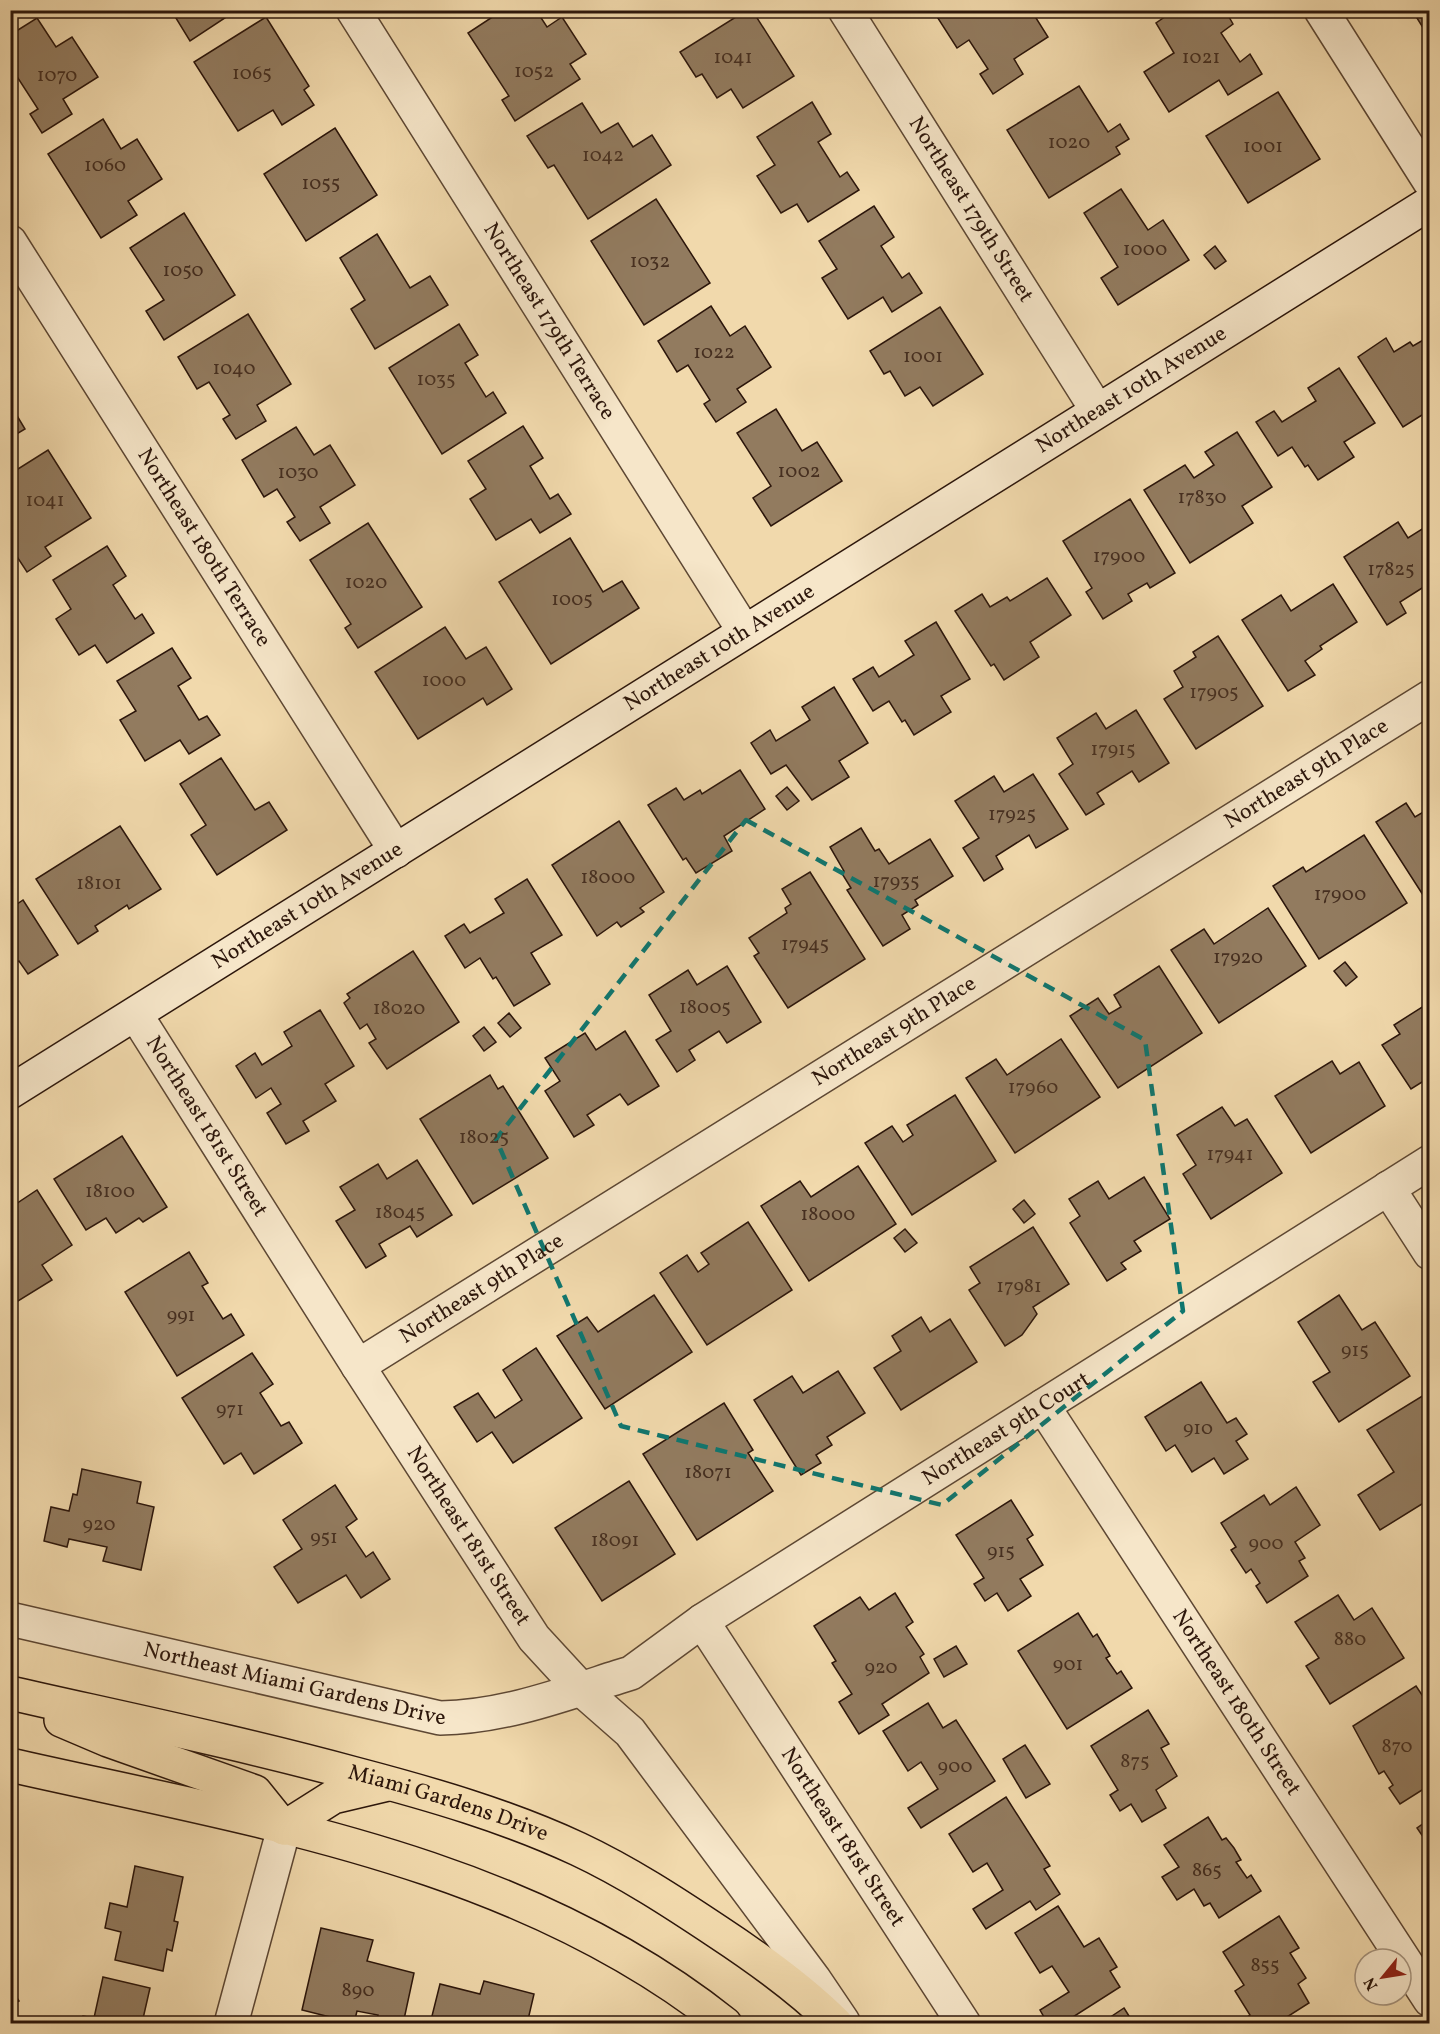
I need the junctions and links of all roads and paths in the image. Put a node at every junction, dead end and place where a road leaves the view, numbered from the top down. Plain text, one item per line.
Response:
1 (353, 10) edge
2 (844, 10) edge
3 (1321, 10) edge
4 (1430, 182) edge
5 (1430, 203) edge
6 (10, 242) edge
7 (1096, 410) junction
8 (744, 631) junction
9 (1430, 697) edge
10 (396, 851) junction
11 (136, 1015) junction
12 (10, 1092) edge
13 (1430, 1162) edge
14 (1388, 1188) junction
15 (1430, 1253) edge
16 (358, 1366) junction
17 (1043, 1406) junction
18 (10, 1619) edge
19 (702, 1621) junction
20 (580, 1689) junction
21 (10, 1693) edge
22 (10, 1699) edge
23 (10, 1765) edge
24 (390, 1783) junction
25 (284, 1828) junction
26 (1430, 2000) edge
27 (231, 2024) edge
28 (725, 2024) edge
29 (836, 2024) edge
30 (844, 2024) edge
31 (964, 2024) edge

1 - 8 street, Northeast 179th Terrace
2 - 7 street, Northeast 179th Street
3 - 4 street
5 - 7 street, Northeast 10th Avenue
6 - 10 street, Northeast 180th Terrace
7 - 8 street, Northeast 10th Avenue
8 - 10 street, Northeast 10th Avenue
9 - 16 street, Northeast 9th Place
10 - 11 street, Northeast 10th Avenue
11 - 12 street, Northeast 10th Avenue
11 - 16 street, Northeast 181st Street
13 - 14 street, Northeast 9th Court
14 - 15 street
14 - 17 street, Northeast 9th Court
16 - 20 street, Northeast 181st Street
17 - 19 street, Northeast 9th Court
17 - 26 street, Northeast 180th Street
18 - 20 street, Northeast Miami Gardens Drive
19 - 20 street, Northeast 9th Court
19 - 31 street, Northeast 181st Street
20 - 30 street, Northeast 181st Street
21 - 24 main road, Miami Gardens Drive
22 - 25 main road
23 - 25 main road
24 - 25 main road
24 - 29 main road, Miami Gardens Drive
25 - 27 street
25 - 28 main road

